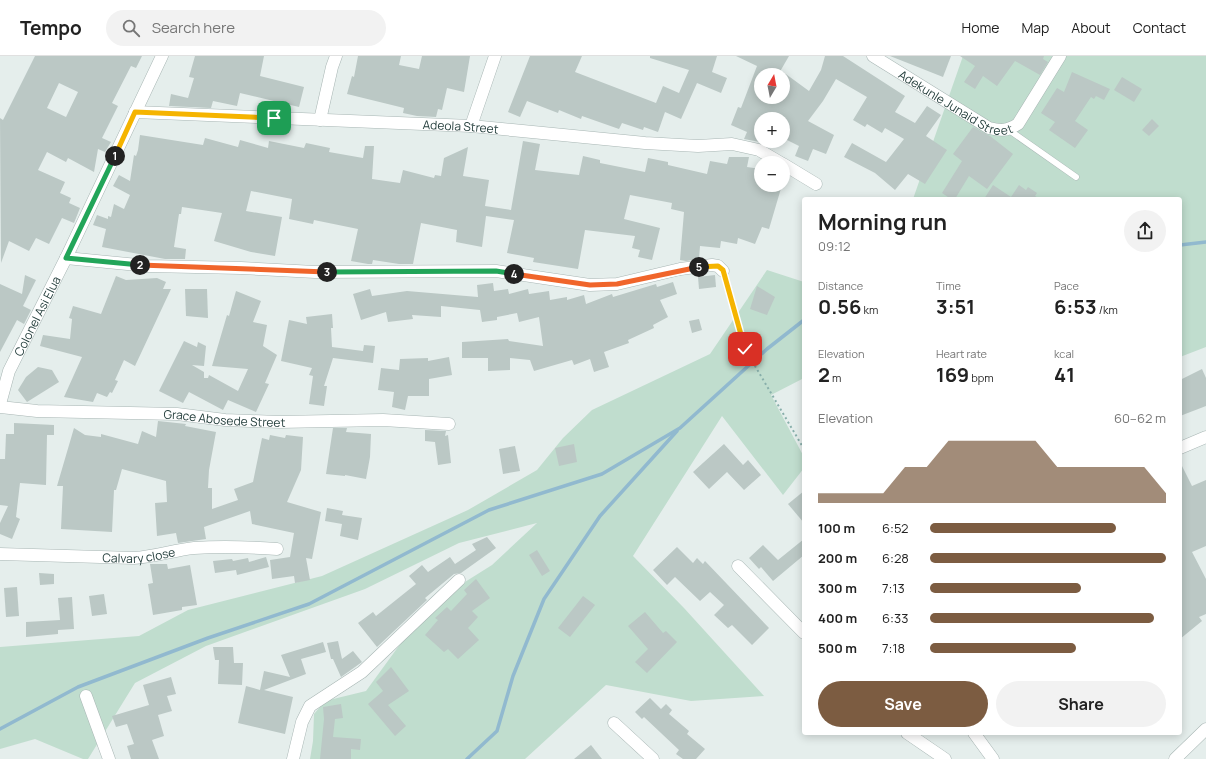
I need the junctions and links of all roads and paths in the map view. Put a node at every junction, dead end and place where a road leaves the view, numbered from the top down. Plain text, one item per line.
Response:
1 (162, 56) edge
2 (336, 56) edge
3 (495, 56) edge
4 (873, 56) edge
5 (1060, 56) edge
6 (135, 112) junction
7 (320, 120) junction
8 (471, 126) junction
9 (1013, 127) junction
10 (769, 156) edge
11 (790, 169) edge
12 (1076, 177) dead end
13 (816, 184) dead end
14 (66, 258) junction
15 (723, 270) joint
16 (0, 405) edge
17 (449, 424) dead end
18 (1206, 437) edge
19 (802, 446) edge
20 (1182, 447) edge
21 (277, 549) dead end
22 (0, 554) edge
23 (738, 566) dead end
24 (459, 580) dead end
25 (802, 631) edge
26 (86, 696) dead end
27 (614, 723) dead end
28 (1206, 729) edge
29 (910, 735) edge
30 (975, 735) edge
31 (109, 759) edge
32 (293, 759) edge
33 (653, 759) edge
34 (945, 759) edge
35 (993, 759) edge
36 (1175, 759) edge

1 - 6 street, Colonel Asi Elua
2 - 7 street
3 - 8 street
4 - 9 street, Adekunle Junaid Street
5 - 9 street
6 - 7 street, Adeola Street
6 - 14 street, Colonel Asi Elua
7 - 8 street, Adeola Street
8 - 10 street, Adeola Street
9 - 12 lane
11 - 13 street, Adeola Street
14 - 15 street
14 - 16 street, Colonel Asi Elua
15 - 19 path
16 - 17 street, Grace Abosede Street
18 - 20 street
21 - 22 street, Calvary close
23 - 25 street
24 - 32 street
26 - 31 street
27 - 33 street
28 - 36 street
29 - 34 street
30 - 35 street

